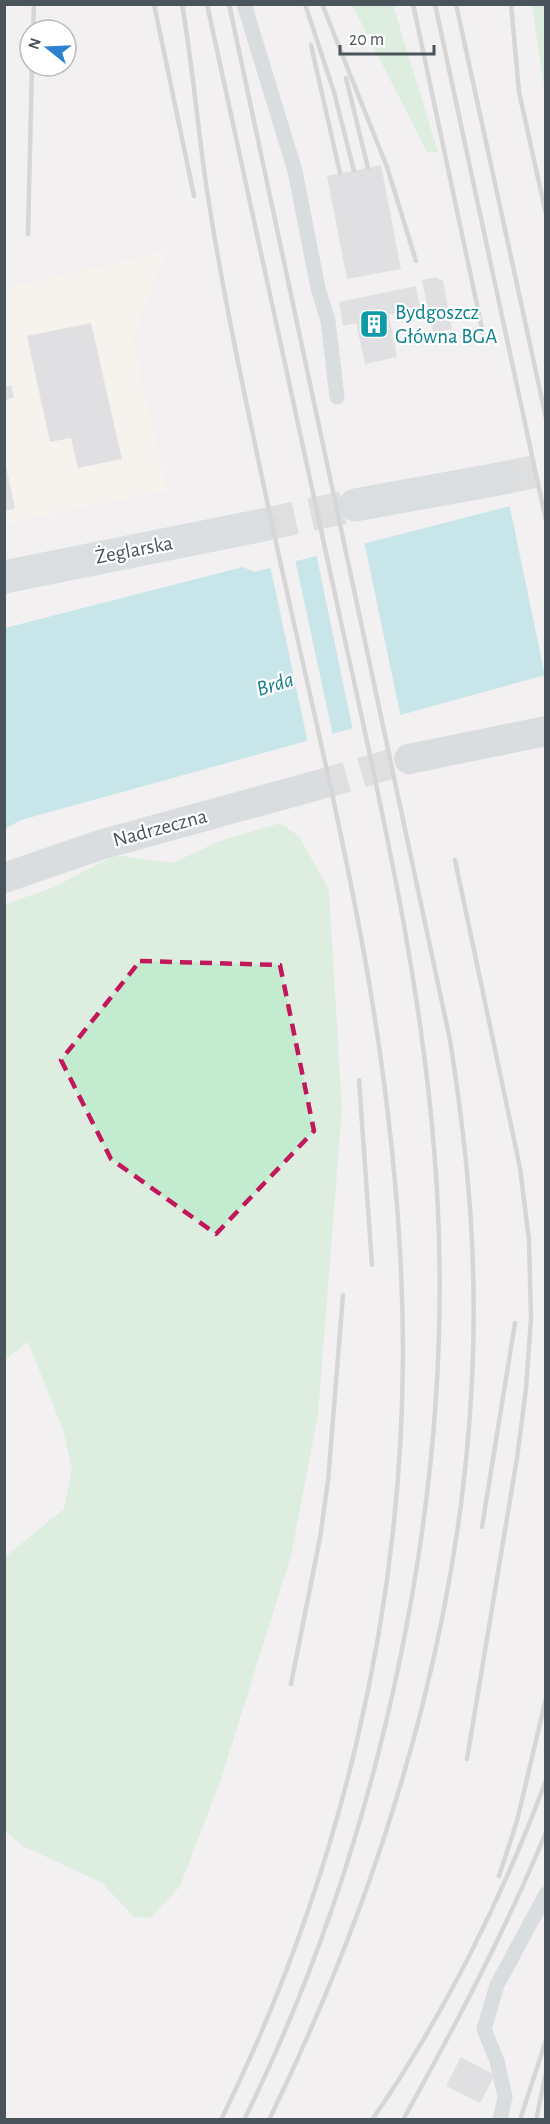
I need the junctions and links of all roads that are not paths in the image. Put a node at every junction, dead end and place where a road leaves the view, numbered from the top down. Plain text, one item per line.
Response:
1 (244, 4) edge
2 (337, 397) dead end
3 (504, 478) tunnel mouth
4 (355, 505) tunnel mouth
5 (264, 525) tunnel mouth
6 (4, 577) edge
7 (546, 731) edge
8 (410, 759) tunnel mouth
9 (318, 785) tunnel mouth
10 (4, 878) edge
11 (546, 1894) edge
12 (500, 2120) edge

1 - 2 lane
3 - 4 street
5 - 6 street, Żeglarska
7 - 8 street
9 - 10 street, Nadrzeczna
11 - 12 lane

